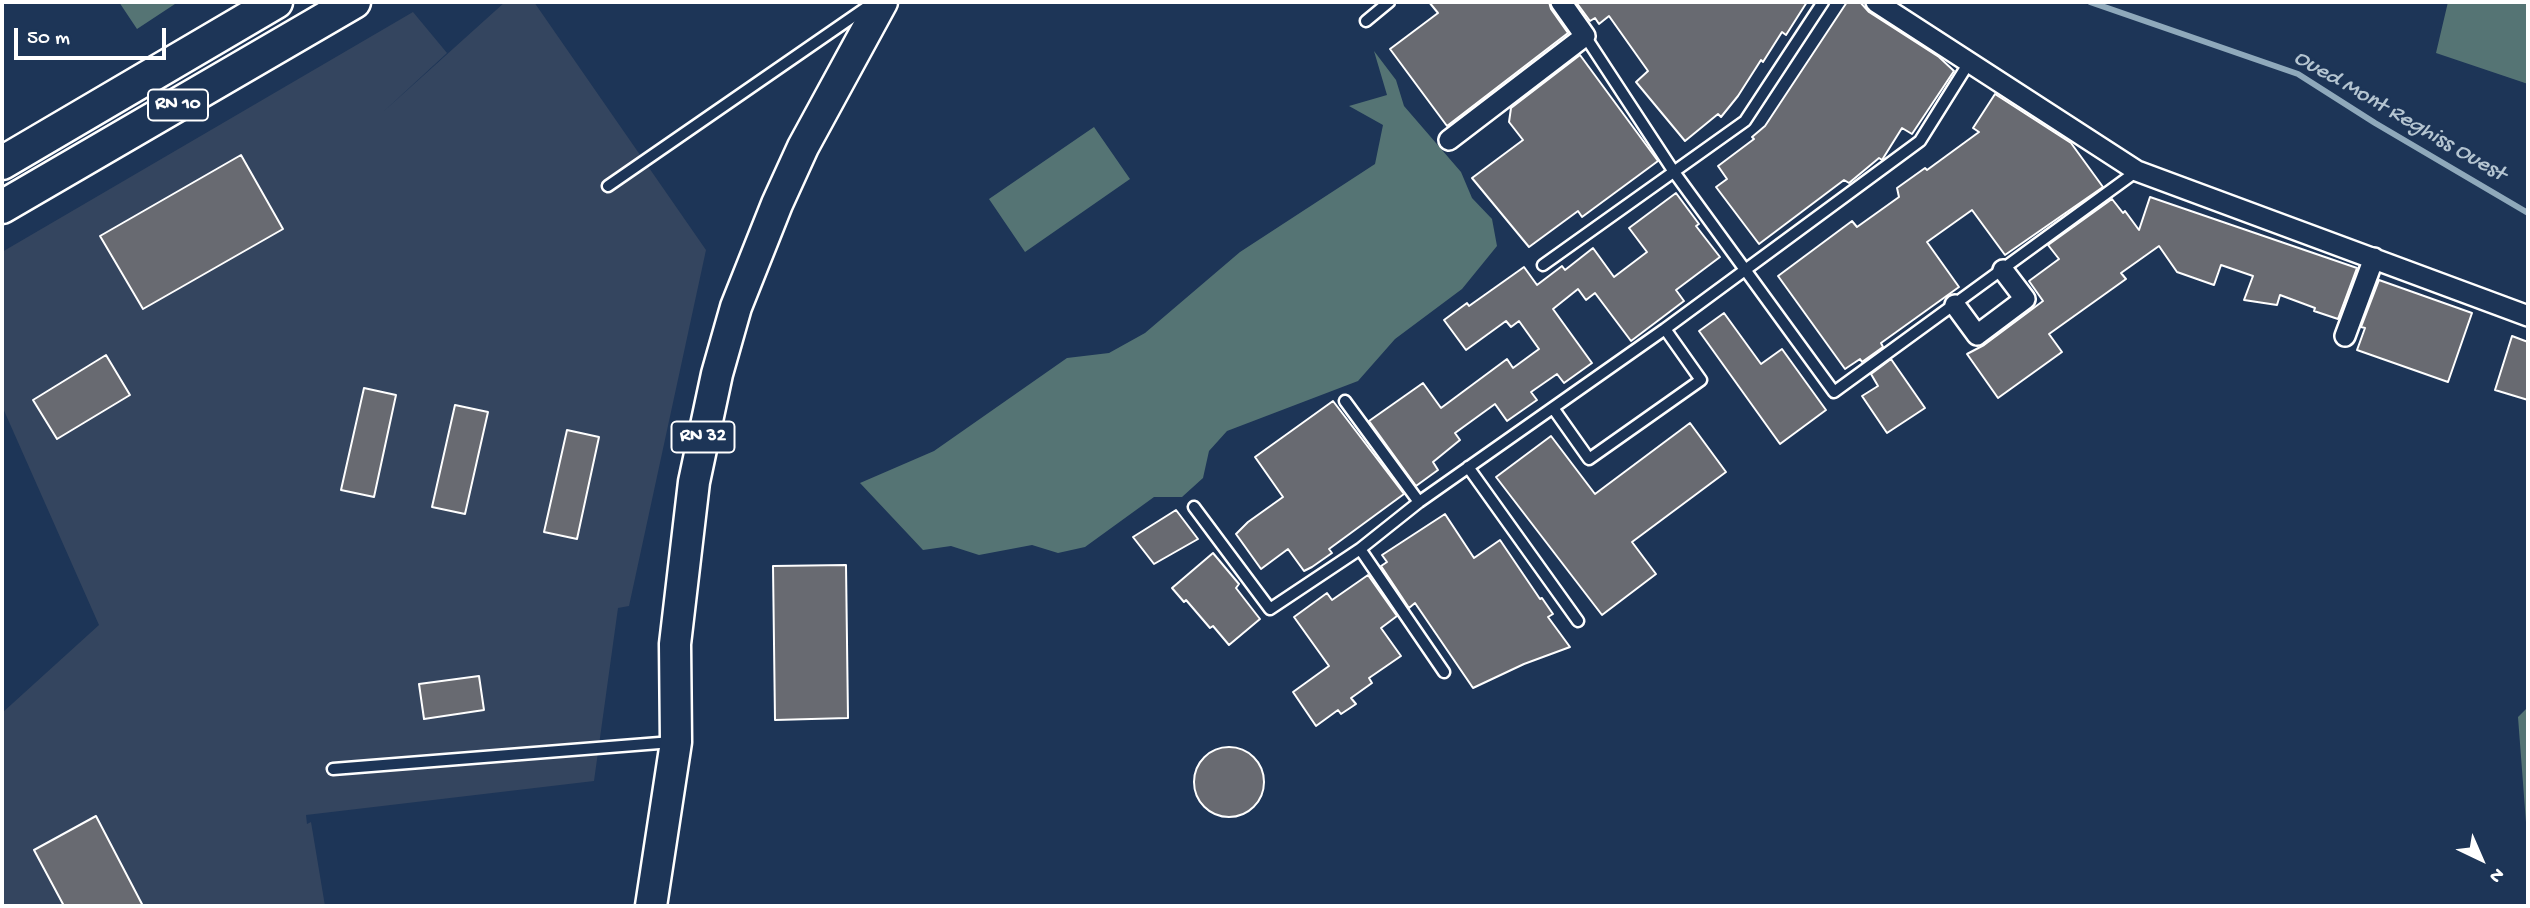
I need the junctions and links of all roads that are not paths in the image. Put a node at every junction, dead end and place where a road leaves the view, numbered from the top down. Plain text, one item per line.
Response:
1 (276, 2) edge
2 (354, 2) edge
3 (875, 2) edge
4 (881, 2) edge
5 (1389, 2) edge
6 (1561, 2) edge
7 (1823, 2) edge
8 (1876, 2) edge
9 (1366, 21) dead end
10 (1585, 36) junction
11 (1970, 61) junction
12 (1449, 139) dead end
13 (2, 163) edge
14 (1674, 172) junction
15 (2137, 172) junction
16 (608, 186) dead end
17 (2, 207) edge
18 (2374, 258) junction
19 (1543, 265) dead end
20 (1746, 270) junction
21 (2003, 270) junction
22 (1955, 305) junction
23 (2528, 316) edge
24 (1665, 329) junction
25 (2345, 337) dead end
26 (1345, 401) dead end
27 (1553, 408) junction
28 (1468, 467) junction
29 (1419, 502) junction
30 (1194, 507) dead end
31 (1360, 548) junction
32 (1578, 621) dead end
33 (1444, 672) dead end
34 (676, 742) junction
35 (333, 769) dead end
36 (651, 906) edge

1 - 13 highway, RN 10
2 - 17 highway, RN 10
3 - 16 lane
4 - 34 main road, RN 32
5 - 9 lane
6 - 10 street
7 - 14 lane
8 - 11 street
10 - 12 street
10 - 14 lane
11 - 15 street
11 - 20 lane
14 - 19 lane
14 - 20 lane
15 - 18 street
15 - 21 lane
18 - 23 street
18 - 25 street
20 - 22 lane
20 - 24 lane
21 - 22 lane
21 - 22 street
24 - 27 lane
24 - 27 lane
26 - 29 lane
27 - 28 lane
28 - 29 lane
28 - 32 lane
29 - 31 lane
30 - 31 lane
31 - 33 lane
34 - 35 lane
34 - 36 main road, RN 32

